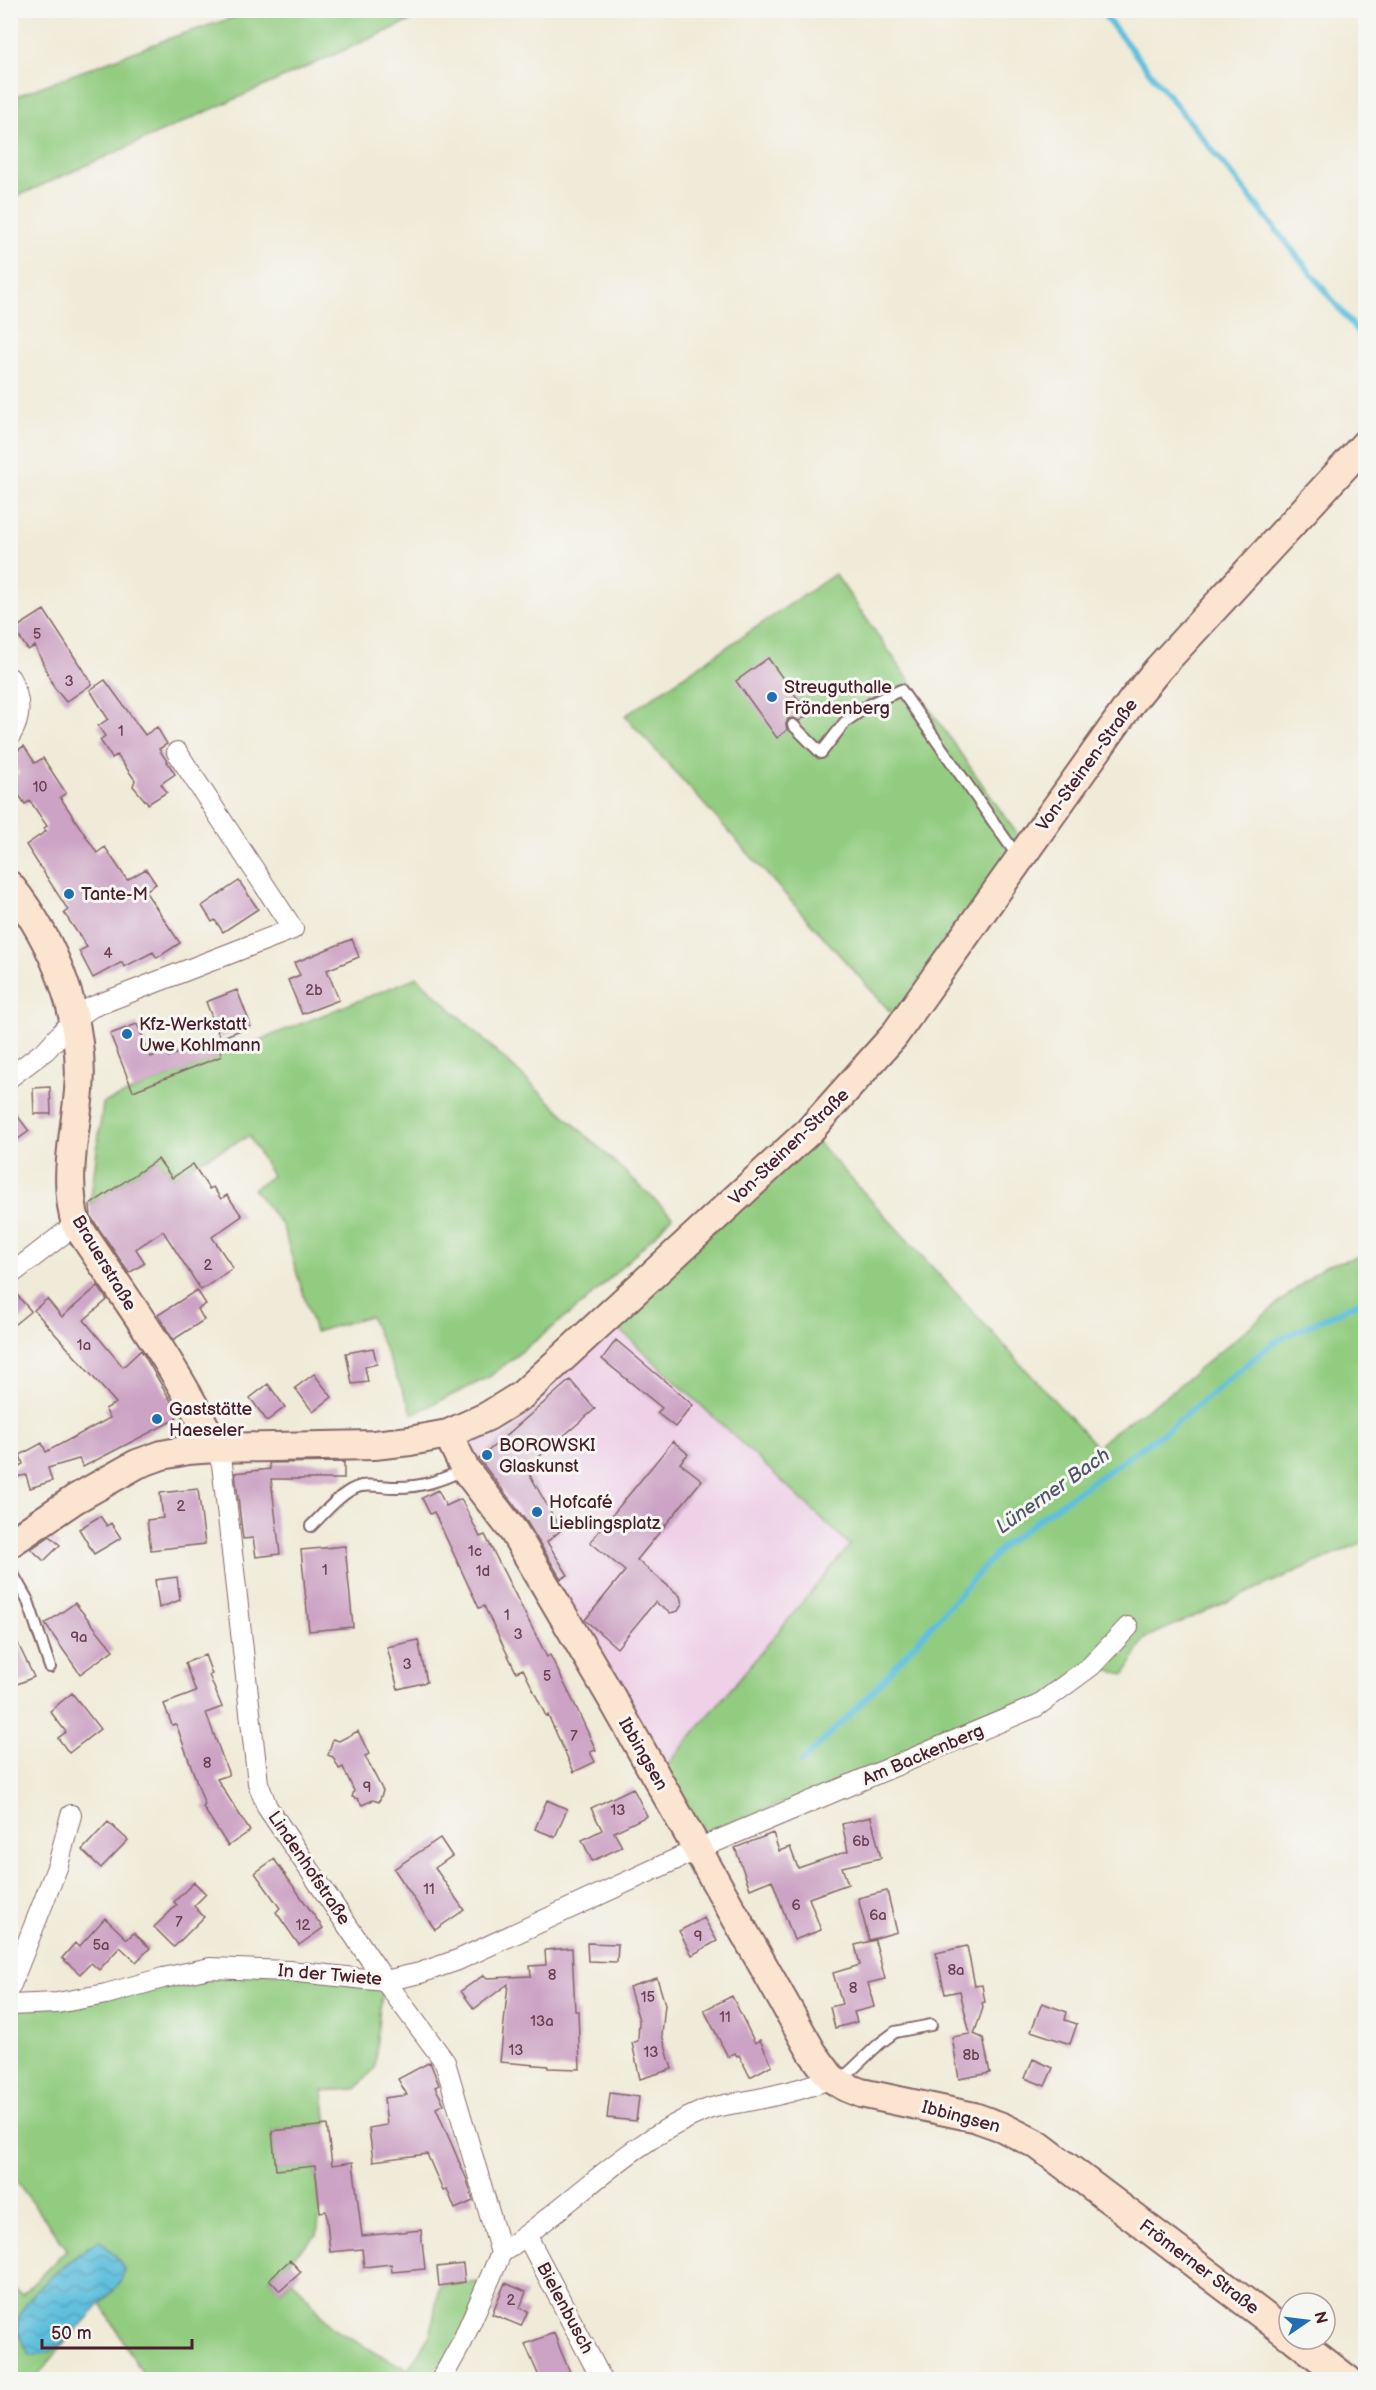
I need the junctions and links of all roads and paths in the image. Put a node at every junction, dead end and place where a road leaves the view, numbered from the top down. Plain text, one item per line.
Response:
1 (1365, 443) edge
2 (10, 678) edge
3 (793, 725) dead end
4 (10, 736) edge
5 (177, 752) dead end
6 (1019, 860) junction
7 (10, 886) edge
8 (73, 1020) junction
9 (11, 1075) edge
10 (76, 1224) junction
11 (10, 1275) edge
12 (448, 1434) junction
13 (215, 1448) junction
14 (465, 1469) junction
15 (311, 1526) dead end
16 (10, 1543) edge
17 (10, 1569) edge
18 (1128, 1627) dead end
19 (50, 1667) dead end
20 (71, 1815) dead end
21 (698, 1849) junction
22 (386, 1981) junction
23 (10, 1987) edge
24 (10, 2005) edge
25 (931, 2025) dead end
26 (834, 2080) junction
27 (1110, 2199) joint
28 (527, 2236) junction
29 (501, 2253) junction
30 (1277, 2326) edge
31 (1310, 2351) edge
32 (441, 2379) edge
33 (602, 2379) edge
34 (1348, 2379) edge

1 - 6 main road, Von-Steinen-Straße
2 - 4 street
3 - 6 lane
5 - 8 street
6 - 12 main road, Von-Steinen-Straße
7 - 8 main road, Brauerstraße
8 - 9 street
8 - 10 main road, Brauerstraße
10 - 11 street
10 - 13 main road, Brauerstraße
12 - 13 main road, Von-Steinen-Straße
12 - 14 main road, Ibbingsen
13 - 16 main road, Von-Steinen-Straße
13 - 22 street, Lindenhofstraße
14 - 15 lane
14 - 21 main road, Ibbingsen
17 - 19 lane
18 - 21 street, Am Backenberg
20 - 23 street
21 - 22 street, In der Twiete
21 - 26 main road, Ibbingsen
22 - 24 street, In der Twiete
22 - 29 street, Lindenhofstraße
25 - 26 lane
26 - 27 main road, Ibbingsen
26 - 28 street
27 - 30 main road, Frömerner Straße
28 - 29 street
28 - 33 street, Bielenbusch
29 - 32 street
31 - 34 main road

